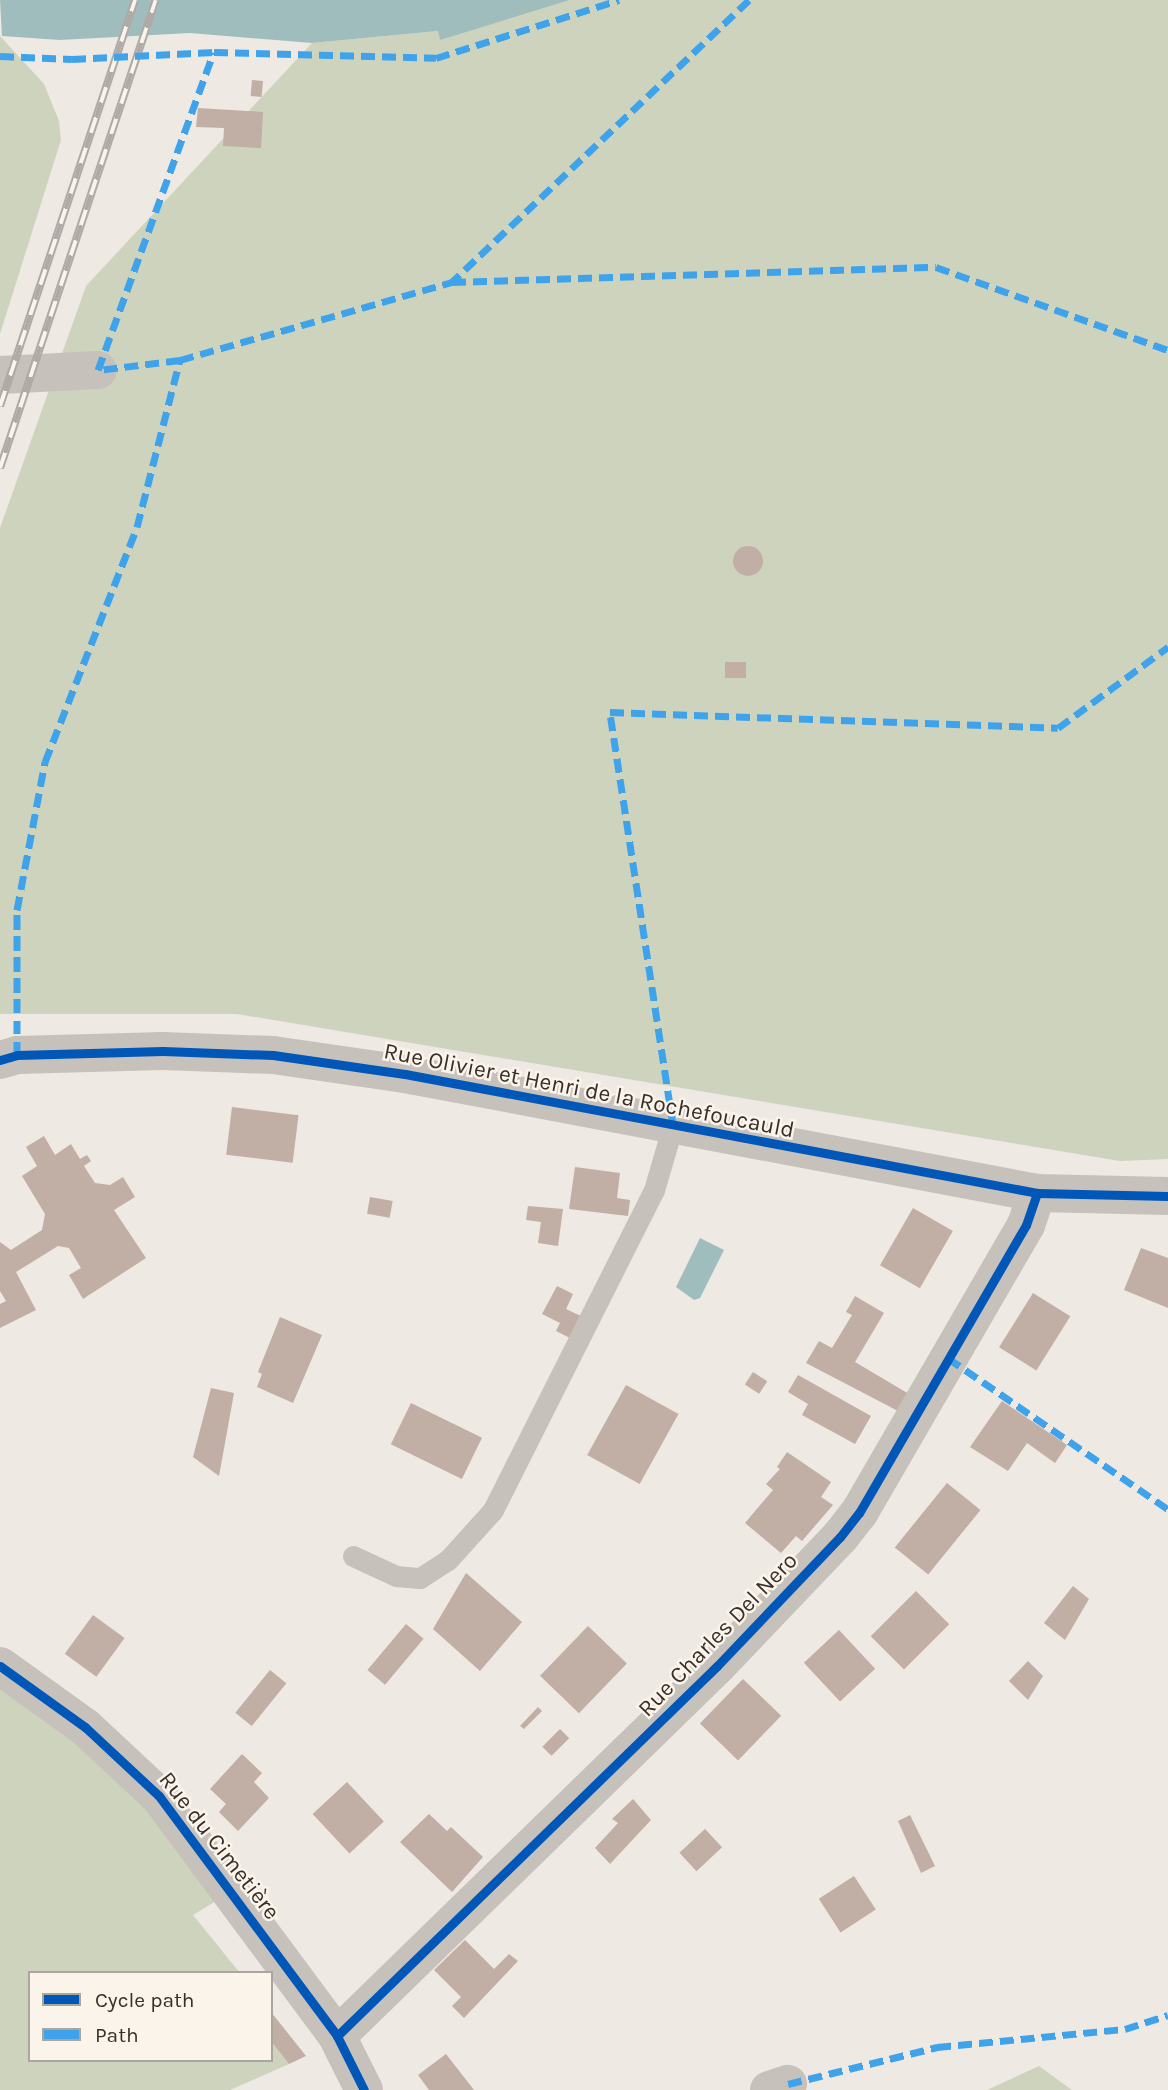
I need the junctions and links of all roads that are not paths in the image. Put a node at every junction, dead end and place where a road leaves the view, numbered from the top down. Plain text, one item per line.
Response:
1 (98, 370) dead end
2 (0, 375) edge
3 (0, 1060) edge
4 (673, 1125) junction
5 (1037, 1193) junction
6 (1168, 1196) edge
7 (353, 1556) dead end
8 (0, 1666) edge
9 (337, 2036) junction
10 (364, 2090) edge

1 - 2 street
3 - 4 street, Rue Olivier et Henri de la Rochefoucauld
4 - 5 street, Rue Olivier et Henri de la Rochefoucauld
4 - 7 lane, Rue Olivier et Henri de la Rochefoucauld
5 - 6 street, Rue Olivier et Henri de la Rochefoucauld
5 - 9 street, Rue Charles Del Nero
8 - 9 street, Rue du Cimetière
9 - 10 street, Rue du Cimetière

